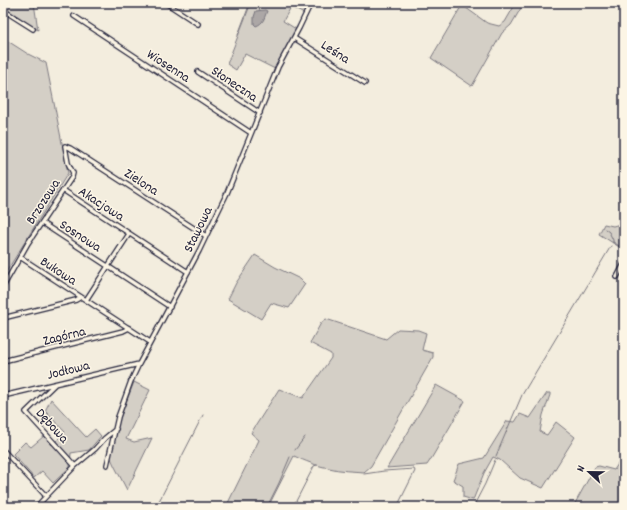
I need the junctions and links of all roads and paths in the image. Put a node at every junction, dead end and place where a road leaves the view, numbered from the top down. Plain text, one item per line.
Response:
1 (166, 3) edge
2 (311, 3) edge
3 (3, 10) edge
4 (74, 16) dead end
5 (198, 24) dead end
6 (33, 29) dead end
7 (294, 38) junction
8 (198, 72) dead end
9 (365, 83) dead end
10 (260, 113) junction
11 (251, 133) junction
12 (65, 146) joint
13 (63, 190) junction
14 (42, 223) junction
15 (129, 234) junction
16 (206, 236) junction
17 (119, 249) joint
18 (20, 257) junction
19 (624, 264) edge
20 (108, 266) junction
21 (188, 272) junction
22 (617, 276) dead end
23 (3, 287) edge
24 (81, 297) junction
25 (86, 300) junction
26 (170, 307) junction
27 (3, 318) edge
28 (129, 328) junction
29 (150, 342) junction
30 (3, 360) edge
31 (139, 364) junction
32 (56, 383) junction
33 (3, 396) edge
34 (116, 429) junction
35 (3, 450) edge
36 (107, 465) dead end
37 (75, 466) junction
38 (46, 496) junction
39 (36, 507) edge

1 - 5 street
2 - 7 street, Stawowa
3 - 6 street
4 - 11 street, Wiosenna
7 - 9 street, Leśna
7 - 10 street, Stawowa
8 - 10 street, Słoneczna
10 - 11 street, Stawowa
11 - 16 street, Stawowa
12 - 13 street, Brzozowa
12 - 16 street, Zielona
13 - 14 street, Brzozowa
13 - 15 street, Akacjowa
14 - 18 street, Brzozowa
14 - 20 street, Sosnowa
15 - 17 street, Akacjowa
15 - 21 street, Akacjowa
16 - 21 street, Stawowa
17 - 20 street, Sosnowa
18 - 23 street, Brzozowa
18 - 24 street, Bukowa
19 - 22 street
20 - 25 street, Bukowa
20 - 26 street, Sosnowa
21 - 26 street, Stawowa
24 - 25 street, Bukowa
24 - 27 street
25 - 28 street, Bukowa
26 - 29 street, Stawowa
28 - 29 street, Bukowa
28 - 30 street, Zagórna
29 - 31 street, Stawowa
31 - 32 street, Jodłowa
31 - 34 street, Stawowa
32 - 33 street, Jodłowa
32 - 37 street, Dębowa
34 - 36 street, Stawowa
34 - 37 street
35 - 38 street
37 - 38 street
38 - 39 street

